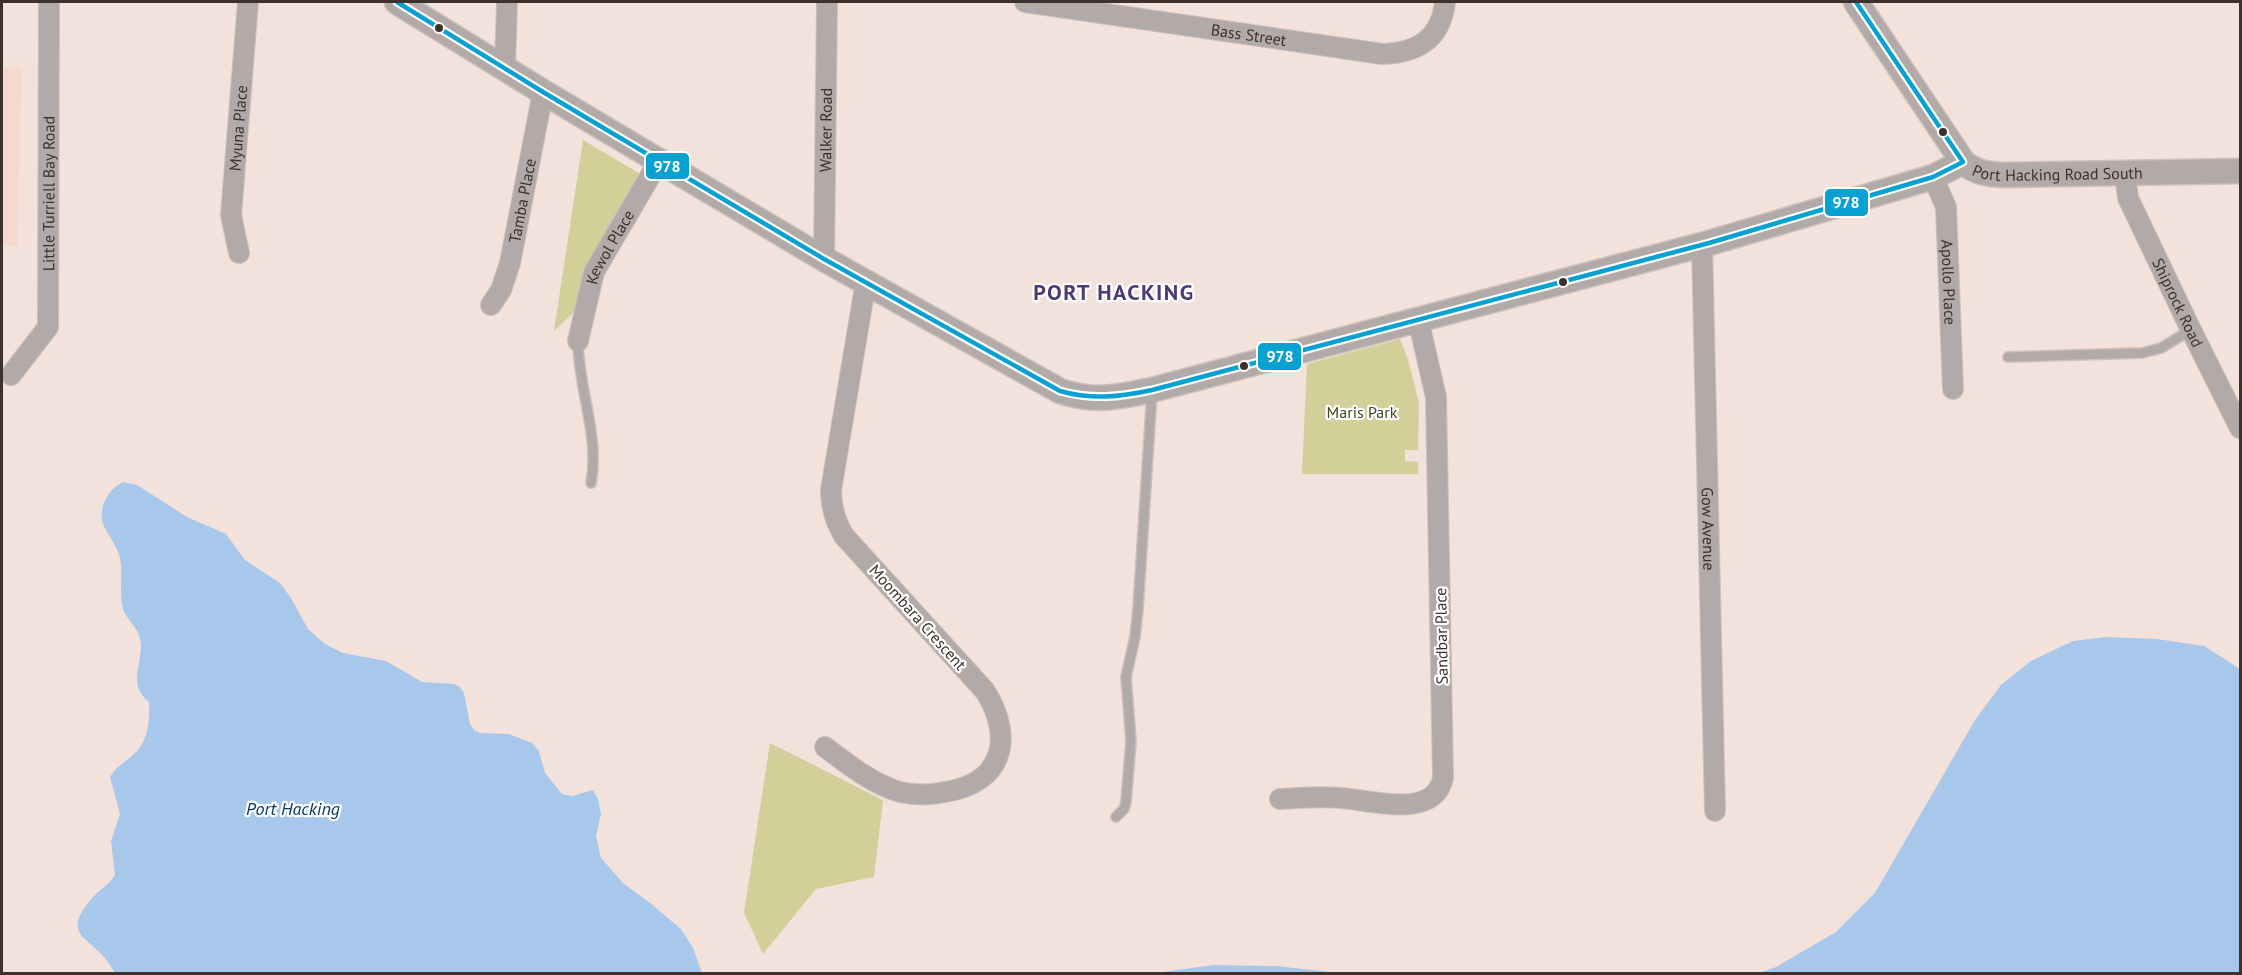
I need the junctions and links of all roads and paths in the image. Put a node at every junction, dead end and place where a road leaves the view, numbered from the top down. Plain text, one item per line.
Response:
1 (49, 2) edge
2 (249, 2) edge
3 (397, 2) edge
4 (507, 2) edge
5 (827, 2) edge
6 (1025, 2) edge
7 (1445, 2) edge
8 (1856, 2) edge
9 (505, 67) junction
10 (543, 92) junction
11 (659, 161) junction
12 (1963, 162) junction
13 (2241, 171) edge
14 (2125, 172) junction
15 (1933, 177) junction
16 (1702, 245) junction
17 (239, 254) dead end
18 (824, 259) junction
19 (866, 281) junction
20 (491, 305) dead end
21 (1418, 319) junction
22 (2191, 330) junction
23 (578, 341) joint
24 (2008, 357) dead end
25 (11, 375) dead end
26 (1953, 389) dead end
27 (1152, 390) junction
28 (2241, 428) edge
29 (591, 483) dead end
30 (825, 747) dead end
31 (1280, 799) dead end
32 (1715, 811) dead end
33 (1116, 817) dead end

1 - 25 street, Little Turriell Bay Road
2 - 17 street, Myuna Place
3 - 9 street
4 - 9 street
5 - 18 street, Walker Road
6 - 7 street, Bass Street
8 - 12 street, Port Hacking Road South
9 - 10 street
10 - 11 street
10 - 20 street, Tamba Place
11 - 18 street
11 - 23 street, Kewol Place
12 - 14 street, Port Hacking Road South
12 - 15 street
13 - 14 street, Port Hacking Road South
14 - 22 street, Shiprock Road
15 - 16 street
15 - 26 street, Apollo Place
16 - 21 street
16 - 32 street, Gow Avenue
18 - 19 street
19 - 27 street
19 - 30 street, Moombara Crescent
21 - 27 street
21 - 31 street, Sandbar Place
22 - 24 lane
22 - 28 street, Shiprock Road
23 - 29 lane
27 - 33 lane

